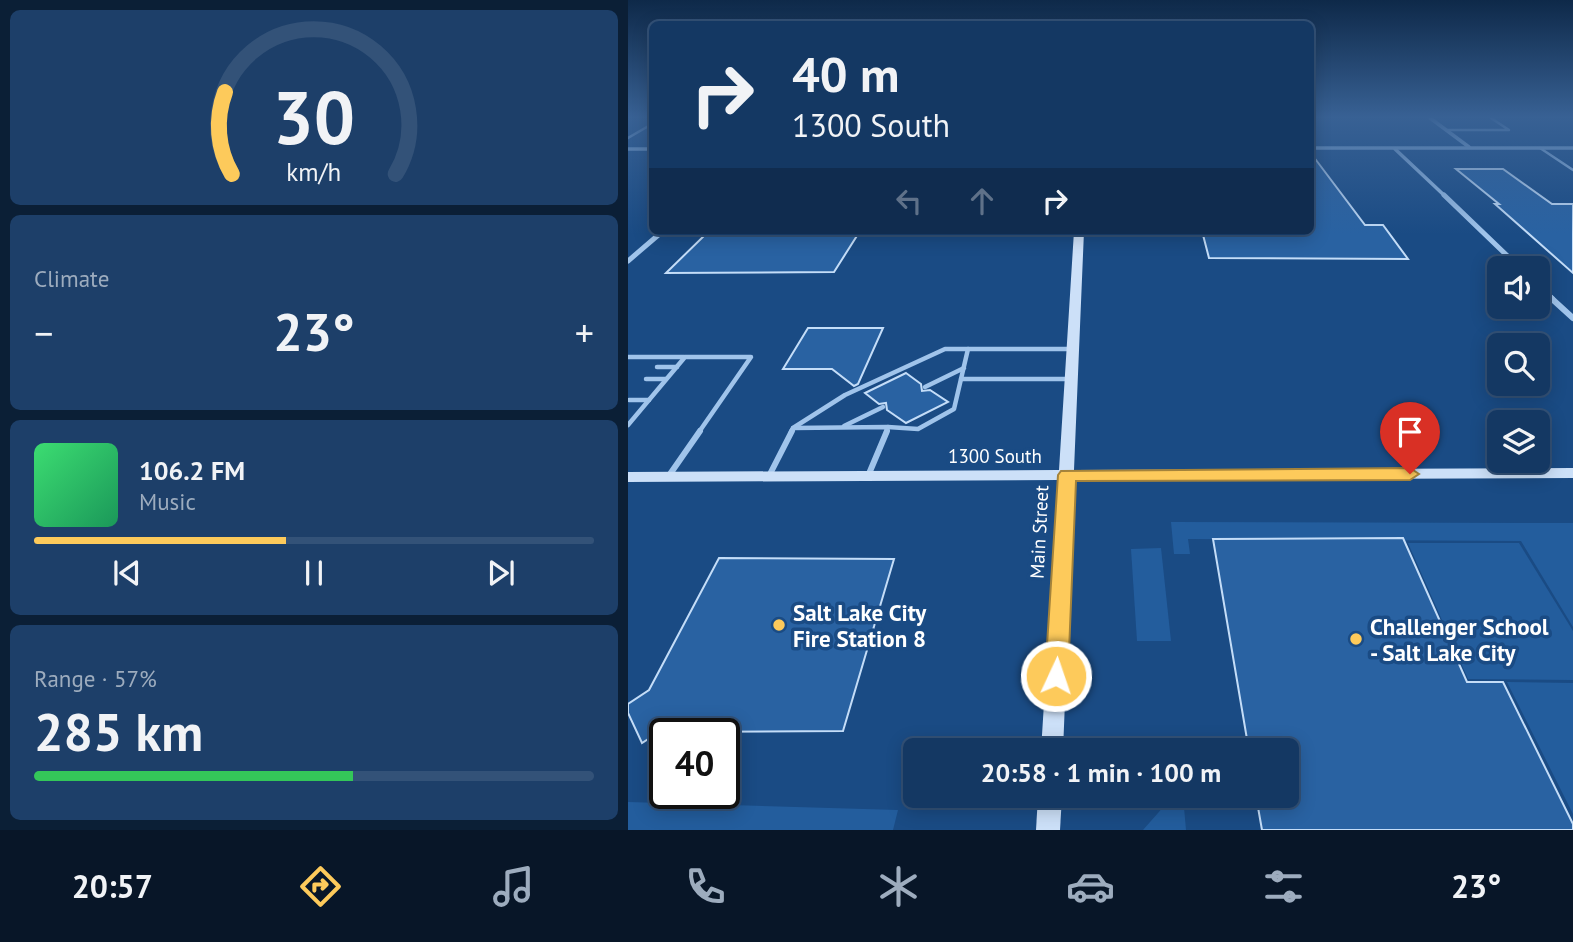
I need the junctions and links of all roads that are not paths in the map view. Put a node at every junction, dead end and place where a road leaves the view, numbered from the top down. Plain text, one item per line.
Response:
1 (1404, 157) edge
2 (1553, 157) edge
3 (1573, 170) edge
4 (658, 235) edge
5 (1079, 235) edge
6 (1508, 256) edge
7 (628, 261) edge
8 (1550, 296) edge
9 (1573, 318) edge
10 (968, 349) junction
11 (1073, 349) junction
12 (628, 357) edge
13 (685, 357) junction
14 (657, 367) dead end
15 (677, 367) junction
16 (964, 368) junction
17 (646, 379) dead end
18 (666, 379) junction
19 (961, 379) junction
20 (1071, 379) junction
21 (925, 387) dead end
22 (629, 400) edge
23 (649, 400) junction
24 (883, 407) dead end
25 (628, 414) edge
26 (636, 414) junction
27 (628, 425) edge
28 (841, 427) junction
29 (888, 427) junction
30 (793, 428) junction
31 (1573, 473) edge
32 (1067, 475) junction
33 (769, 476) junction
34 (868, 476) junction
35 (628, 477) edge
36 (668, 477) junction
37 (1053, 738) edge
38 (1049, 808) edge
39 (1048, 830) edge

1 - 6 street
2 - 3 lane
4 - 7 street
5 - 11 main road, Main Street
8 - 9 street
10 - 11 lane
10 - 16 lane
10 - 30 lane
11 - 20 main road, Main Street
12 - 13 lane
13 - 15 lane
13 - 36 lane
14 - 15 lane
15 - 18 lane
16 - 19 lane
16 - 21 lane
17 - 18 lane
18 - 23 lane
19 - 20 lane
19 - 29 lane
20 - 32 main road, Main Street
22 - 23 lane
23 - 26 lane
24 - 28 lane
25 - 26 lane
26 - 27 lane
28 - 29 lane
28 - 30 lane
29 - 34 lane
30 - 33 lane
31 - 32 main road, 1300 South
32 - 34 main road, 1300 South
32 - 37 main road, Main Street
33 - 34 main road, 1300 South
33 - 36 main road, 1300 South
35 - 36 main road, 1300 South
38 - 39 main road

